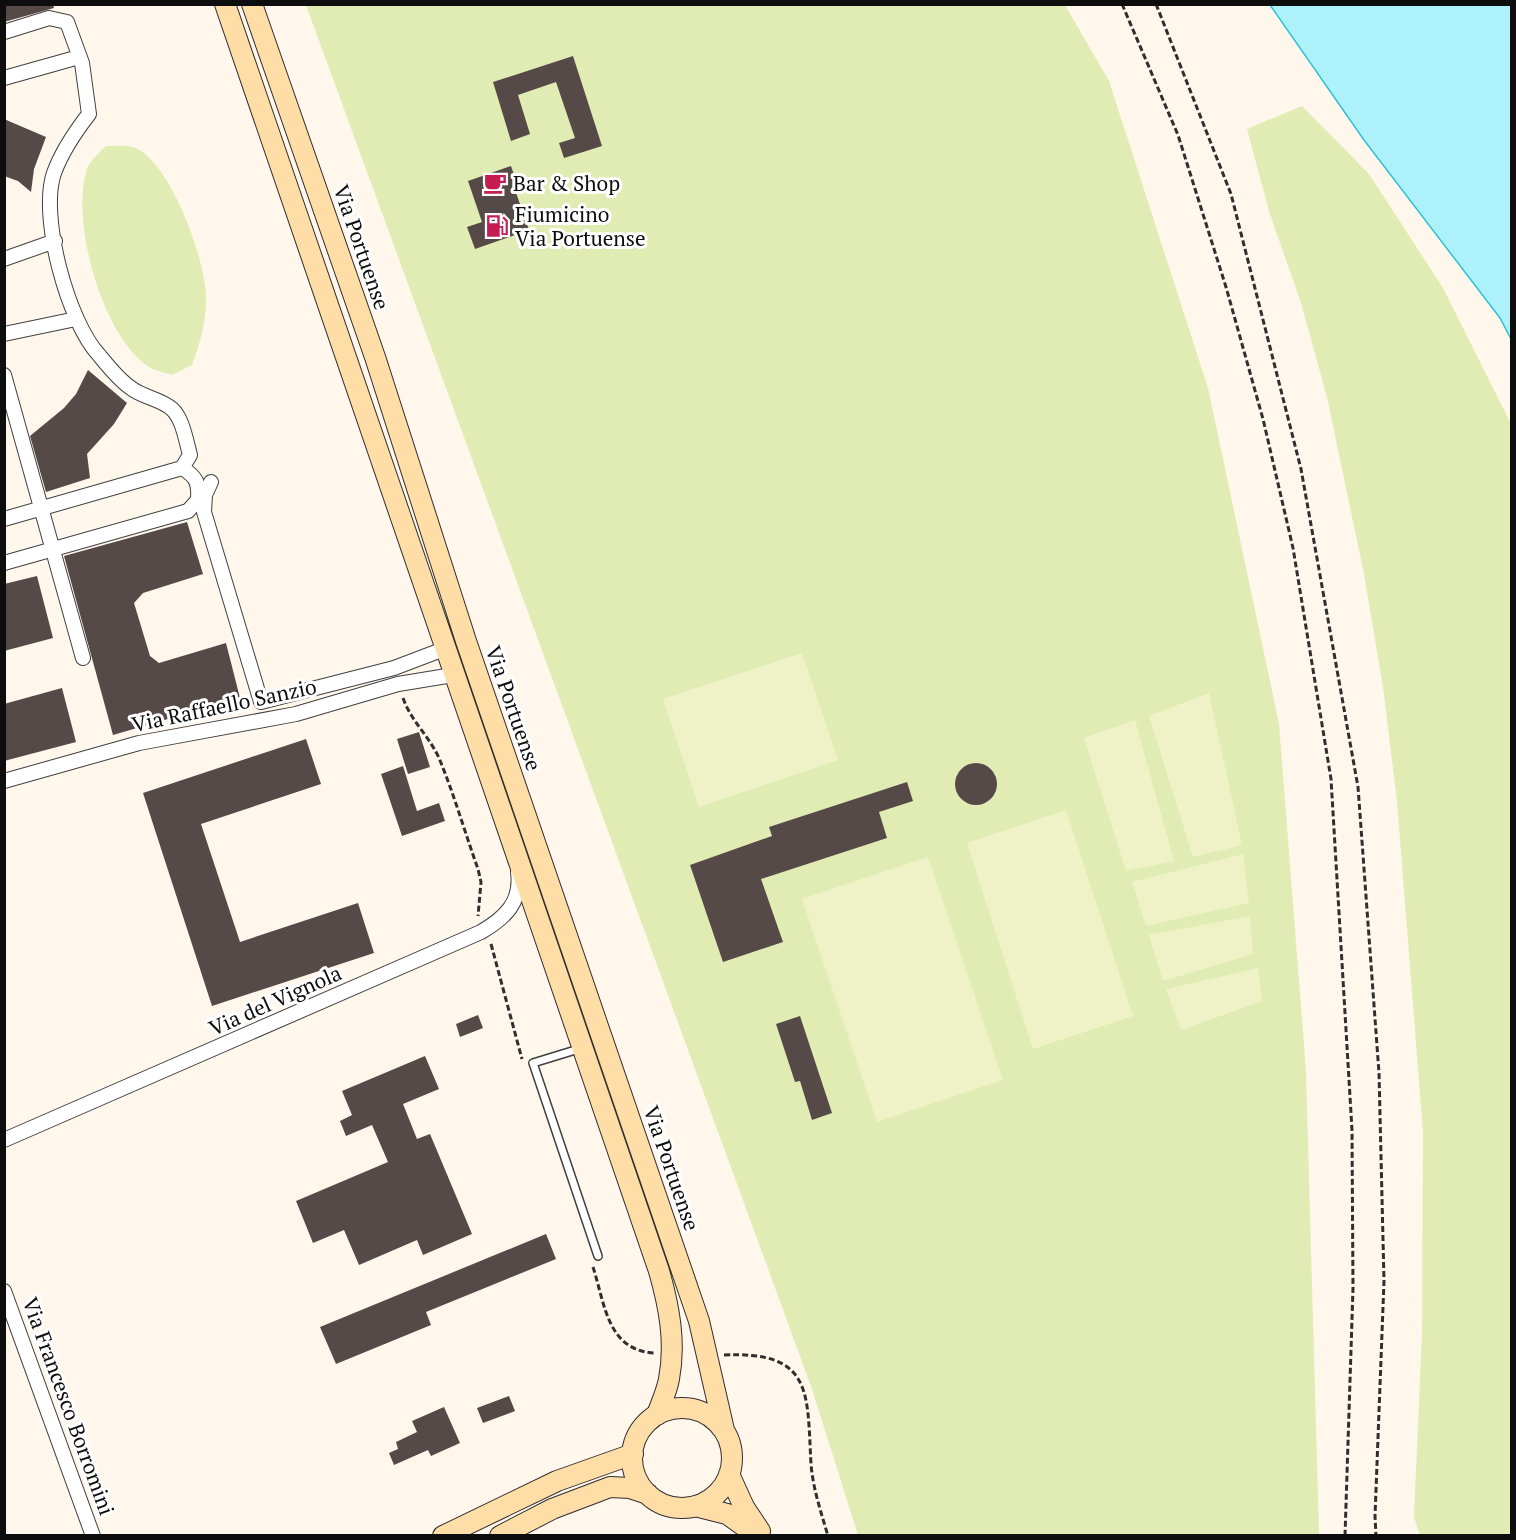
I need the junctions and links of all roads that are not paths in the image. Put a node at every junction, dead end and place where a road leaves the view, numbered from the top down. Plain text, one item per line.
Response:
1 (225, 4) edge
2 (252, 4) edge
3 (4, 32) edge
4 (79, 57) junction
5 (4, 78) edge
6 (55, 241) junction
7 (4, 258) edge
8 (76, 319) junction
9 (4, 334) edge
10 (4, 375) edge
11 (182, 468) junction
12 (211, 482) dead end
13 (42, 508) junction
14 (4, 519) edge
15 (54, 549) junction
16 (4, 563) edge
17 (444, 649) junction
18 (83, 658) dead end
19 (453, 675) junction
20 (4, 781) edge
21 (516, 861) junction
22 (584, 1048) junction
23 (4, 1140) edge
24 (598, 1256) dead end
25 (4, 1291) edge
26 (657, 1415) junction
27 (724, 1430) junction
28 (633, 1454) junction
29 (729, 1474) junction
30 (648, 1494) junction
31 (695, 1506) junction
32 (93, 1536) edge
33 (443, 1536) edge
34 (500, 1536) edge
35 (758, 1536) edge
36 (763, 1536) edge

1 - 17 street
2 - 27 street, Via Portuense
3 - 4 street
4 - 5 street
4 - 6 street
6 - 7 street
6 - 8 street
8 - 9 street
8 - 11 street
10 - 13 street
11 - 13 street
11 - 15 street
12 - 17 street
13 - 14 street
13 - 15 street
15 - 16 street
15 - 18 street
17 - 19 street
19 - 20 street, Via Raffaello Sanzio
19 - 21 street
21 - 22 street
21 - 23 street, Via del Vignola
22 - 24 lane
22 - 26 street
25 - 32 street, Via Francesco Borromini
26 - 27 street
26 - 28 street
27 - 29 street
28 - 30 street
28 - 33 street
29 - 31 street
29 - 36 street
30 - 31 street
30 - 34 street
31 - 35 street

